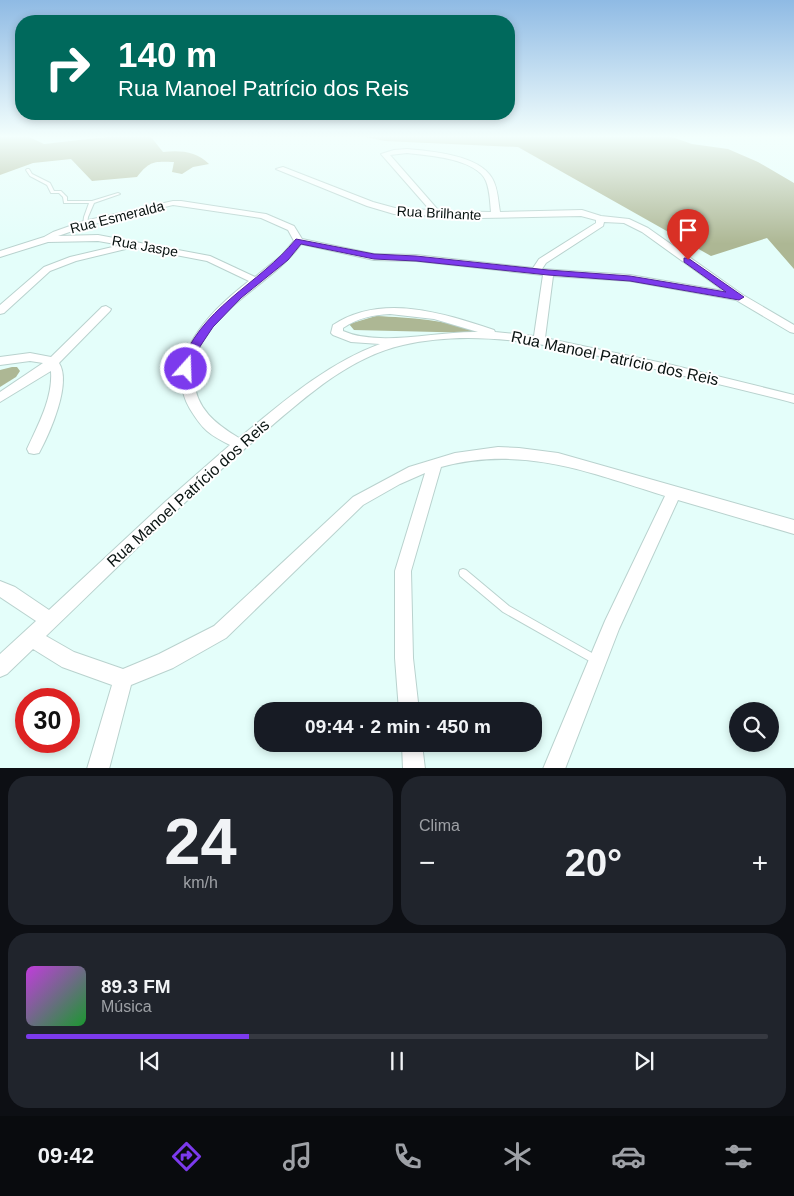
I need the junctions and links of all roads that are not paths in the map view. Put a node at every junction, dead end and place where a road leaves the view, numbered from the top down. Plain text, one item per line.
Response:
1 (29, 173) edge
2 (290, 173) edge
3 (401, 173) edge
4 (485, 173) edge
5 (118, 194) dead end
6 (92, 202) junction
7 (436, 212) junction
8 (496, 215) junction
9 (600, 221) junction
10 (85, 224) junction
11 (46, 240) junction
12 (299, 241) junction
13 (137, 244) junction
14 (0, 254) edge
15 (536, 271) junction
16 (548, 273) junction
17 (256, 281) junction
18 (739, 297) junction
19 (106, 309) dead end
20 (0, 311) edge
21 (794, 330) edge
22 (497, 334) junction
23 (539, 339) junction
24 (404, 341) junction
25 (0, 361) edge
26 (52, 363) junction
27 (0, 398) edge
28 (794, 399) edge
29 (238, 444) junction
30 (34, 450) dead end
31 (435, 464) junction
32 (674, 493) junction
33 (794, 528) edge
34 (463, 573) dead end
35 (0, 589) edge
36 (49, 620) junction
37 (32, 638) junction
38 (597, 661) junction
39 (0, 667) edge
40 (123, 679) junction
41 (408, 702) edge
42 (413, 752) edge
43 (98, 768) edge
44 (414, 768) edge
45 (554, 768) edge

1 - 6 lane
2 - 7 street, Rua Brilhante
3 - 7 street
4 - 8 street
5 - 6 lane
6 - 10 lane
7 - 8 street, Rua Brilhante
8 - 9 street, Rua Brilhante
9 - 15 street
9 - 18 street, Rua Brilhante
10 - 11 street, Rua Esmeralda
10 - 12 street, Rua Esmeralda
11 - 13 street, Rua Jaspe
11 - 14 street, Rua Jaspe
12 - 15 street
12 - 17 street
13 - 17 street, Rua Jaspe
13 - 20 street
15 - 16 street
16 - 18 street
16 - 23 street
17 - 29 street
18 - 21 street, Rua Brilhante
19 - 26 street
22 - 23 street, Rua Manoel Patrício dos Reis
22 - 24 street, Rua Manoel Patrício dos Reis
22 - 24 street
23 - 28 street, Rua Manoel Patrício dos Reis
24 - 29 street, Rua Manoel Patrício dos Reis
25 - 26 street
26 - 27 street
26 - 30 street
29 - 36 street, Rua Manoel Patrício dos Reis
31 - 32 street
31 - 40 street
31 - 41 street
32 - 33 street
32 - 38 street
34 - 38 lane
35 - 36 street
36 - 37 street, Rua Manoel Patrício dos Reis
37 - 39 street, Rua Manoel Patrício dos Reis
37 - 40 street
38 - 45 street
40 - 43 street
42 - 44 street

